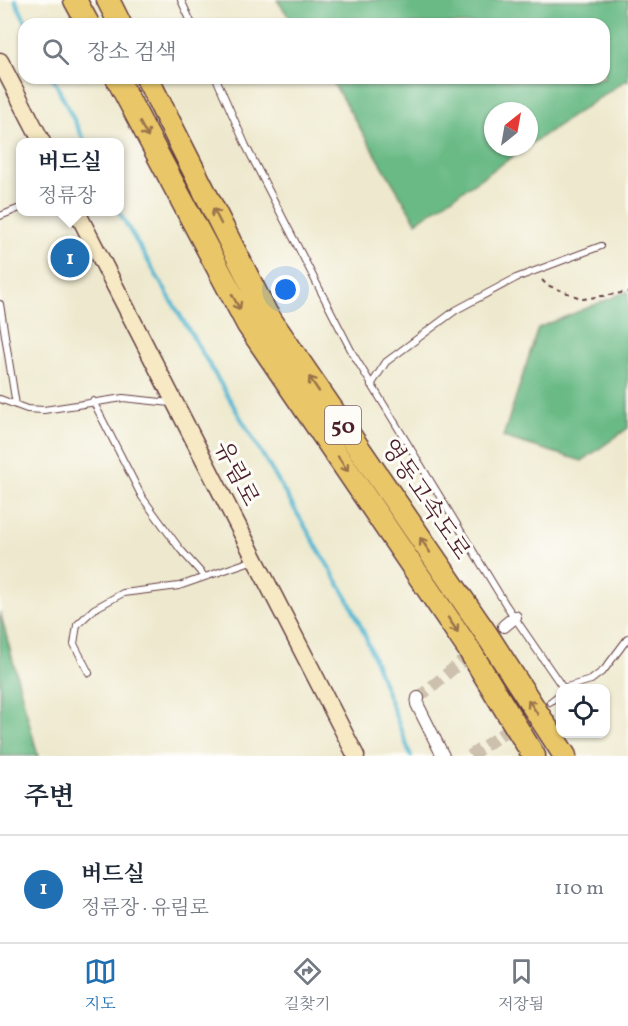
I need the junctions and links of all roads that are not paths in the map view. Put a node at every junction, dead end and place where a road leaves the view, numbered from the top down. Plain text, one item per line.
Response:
1 (75, 0) edge
2 (108, 0) edge
3 (181, 0) edge
4 (85, 18) edge
5 (117, 18) edge
6 (189, 18) edge
7 (0, 61) edge
8 (120, 84) edge
9 (150, 84) edge
10 (219, 84) edge
11 (40, 138) edge
12 (16, 210) edge
13 (0, 216) edge
14 (79, 216) edge
15 (601, 246) dead end
16 (0, 303) edge
17 (372, 385) junction
18 (0, 399) edge
19 (93, 401) junction
20 (175, 404) junction
21 (16, 405) junction
22 (254, 560) junction
23 (204, 576) junction
24 (515, 617) junction
25 (504, 626) tunnel mouth
26 (628, 638) edge
27 (89, 674) dead end
28 (560, 684) edge
29 (577, 684) edge
30 (417, 698) dead end
31 (556, 698) edge
32 (550, 702) dead end
33 (356, 756) edge
34 (443, 756) edge
35 (534, 756) edge
36 (565, 756) edge

1 - 4 highway
2 - 5 highway
3 - 6 lane
7 - 11 street
8 -> 35 highway, 영동고속도로 / 50
36 -> 9 highway, 영동고속도로 / 50
10 - 17 lane
12 - 13 lane
14 - 20 street, 유림로
15 - 17 lane
16 - 21 lane
17 - 24 lane
18 - 21 lane
19 - 20 lane
19 - 21 lane
19 - 23 lane
20 - 22 street, 유림로
22 - 23 lane
22 - 33 street, 유림로
23 - 27 lane
24 - 25 street
24 - 28 lane
26 - 29 lane
30 - 34 street
31 - 32 lane

